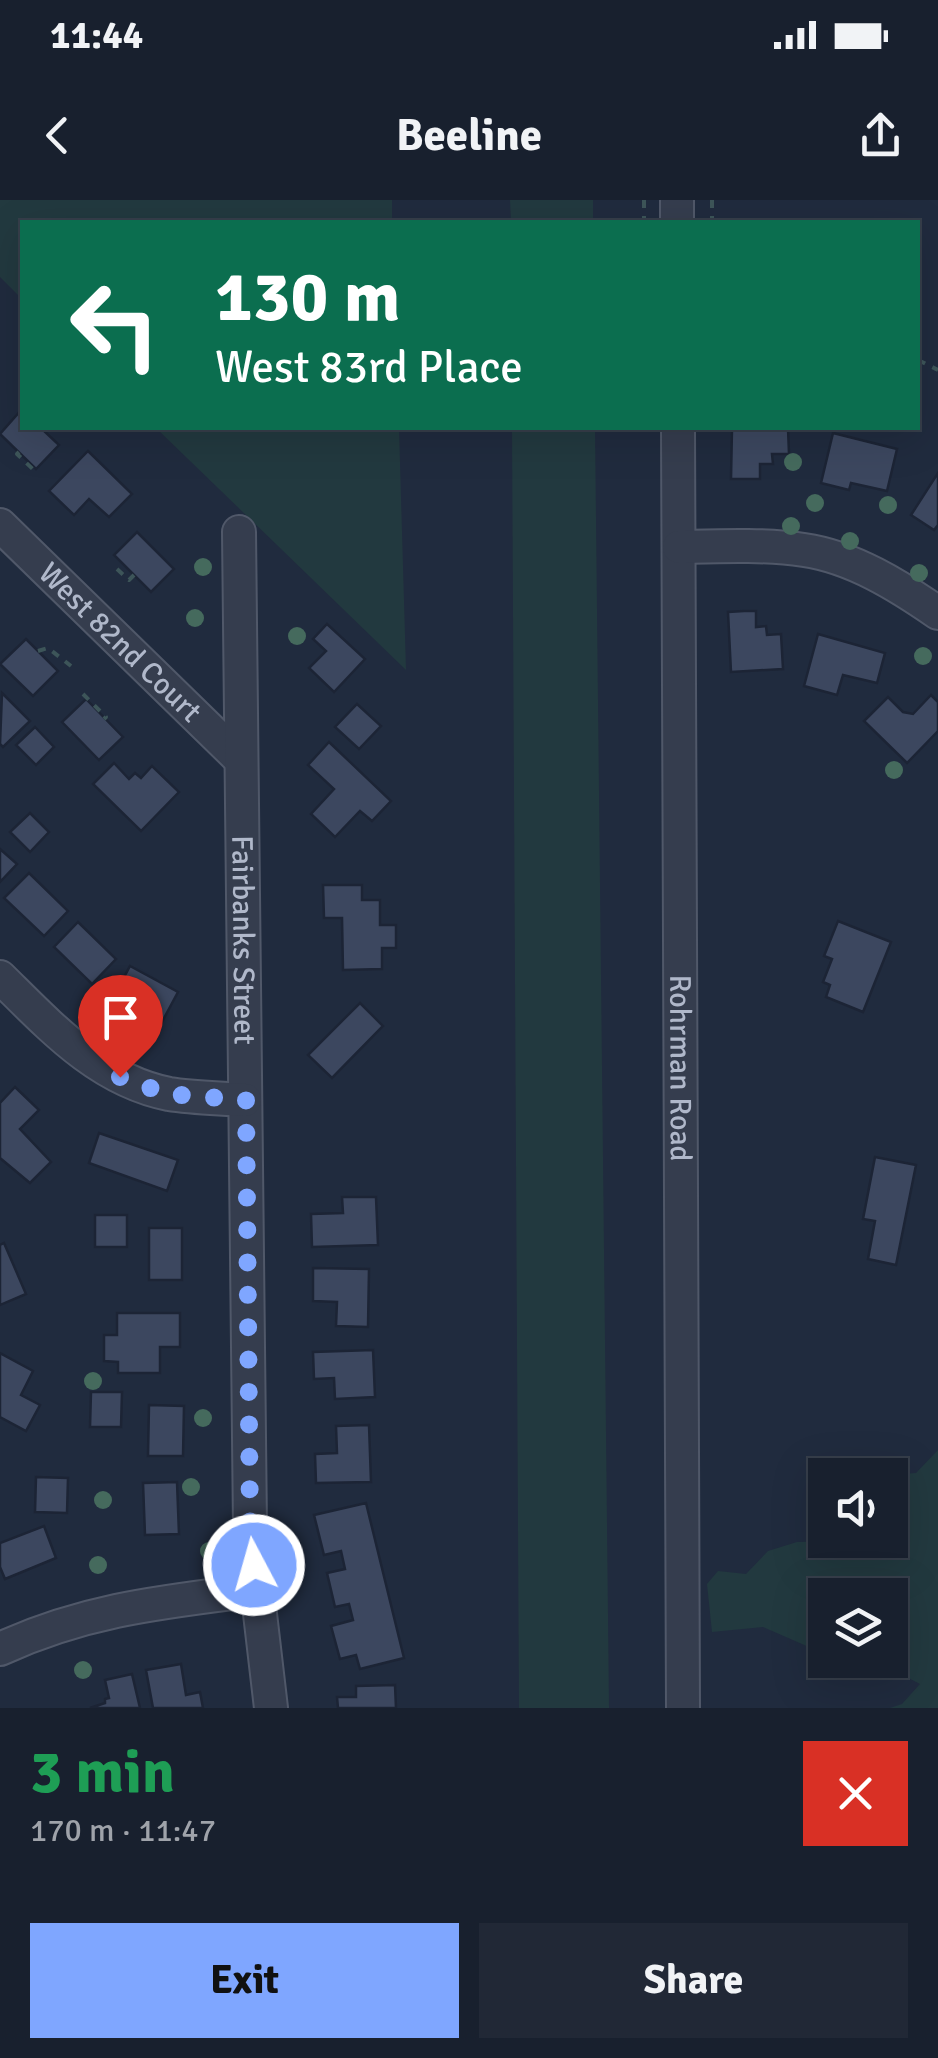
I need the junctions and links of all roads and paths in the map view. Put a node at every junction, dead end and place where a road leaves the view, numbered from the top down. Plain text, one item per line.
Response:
1 (678, 430) edge
2 (19, 452) dead end
3 (38, 474) dead end
4 (0, 525) edge
5 (239, 532) dead end
6 (679, 546) junction
7 (117, 569) dead end
8 (134, 574) dead end
9 (938, 613) edge
10 (38, 651) dead end
11 (71, 666) dead end
12 (83, 694) dead end
13 (104, 719) dead end
14 (240, 758) junction
15 (0, 977) edge
16 (246, 1100) junction
17 (257, 1590) junction
18 (0, 1649) edge
19 (271, 1708) edge
20 (683, 1708) edge

1 - 6 street, Rohrman Road
2 - 3 path
4 - 14 street, West 82nd Court
5 - 14 street, Fairbanks Street
6 - 9 street
6 - 20 street, Rohrman Road
7 - 8 path
10 - 11 path
12 - 13 path
14 - 16 street, Fairbanks Street
15 - 16 street
16 - 17 street, Fairbanks Street
17 - 18 street
17 - 19 street, Fairbanks Street

